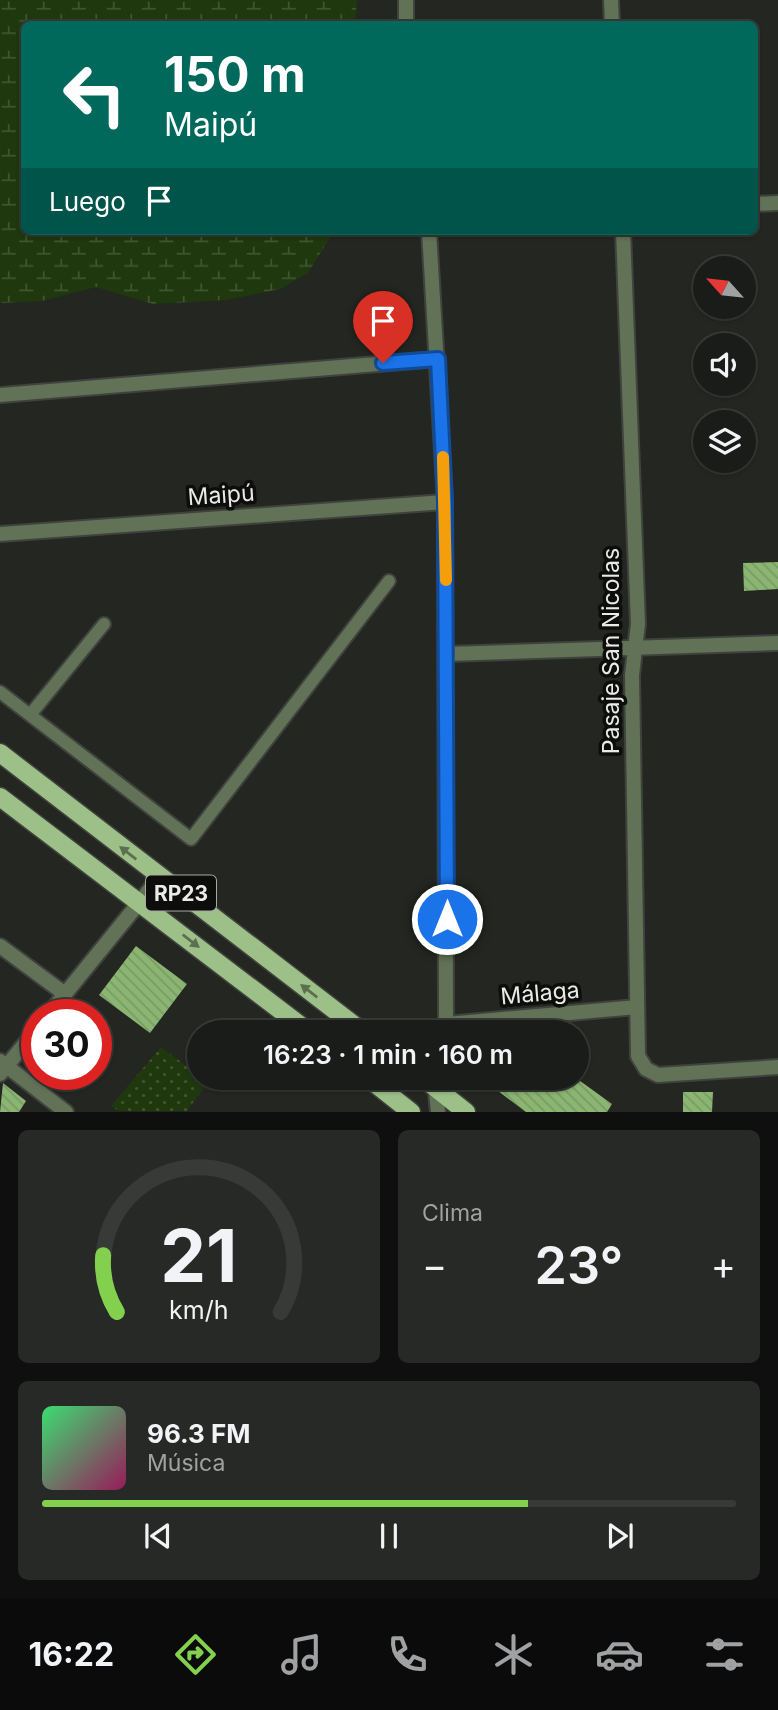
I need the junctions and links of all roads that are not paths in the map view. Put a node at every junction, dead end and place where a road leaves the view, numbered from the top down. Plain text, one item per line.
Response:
1 (406, 0) edge
2 (611, 0) edge
3 (406, 21) edge
4 (612, 21) edge
5 (778, 203) edge
6 (758, 204) edge
7 (429, 235) edge
8 (623, 235) edge
9 (438, 359) junction
10 (0, 395) edge
11 (445, 502) junction
12 (0, 534) edge
13 (389, 581) dead end
14 (104, 624) dead end
15 (778, 643) edge
16 (635, 649) junction
17 (447, 654) junction
18 (0, 692) edge
19 (30, 715) junction
20 (0, 753) edge
21 (0, 797) edge
22 (160, 877) junction
23 (141, 902) junction
24 (0, 946) edge
25 (65, 994) junction
26 (61, 999) edge
27 (637, 1007) junction
28 (293, 1020) edge
29 (347, 1020) edge
30 (446, 1020) edge
31 (519, 1020) edge
32 (21, 1046) edge
33 (2, 1067) edge
34 (778, 1067) edge
35 (384, 1090) edge
36 (433, 1090) edge
37 (442, 1090) edge
38 (66, 1111) edge
39 (411, 1111) edge
40 (438, 1111) edge
41 (466, 1111) edge

1 - 3 street
2 - 4 street
5 - 6 street
7 - 9 street
8 - 16 street, Pasaje San Nicolas
9 - 10 street
9 - 11 street
11 - 12 street, Maipú
11 - 17 street
13 - 19 lane
14 - 19 lane
15 - 16 street
16 - 17 street
16 - 27 street, Pasaje San Nicolas
17 - 30 street
18 - 19 lane
22 -> 20 main road, RP23
21 - 23 main road, RP23
22 - 23 street
29 -> 22 main road, RP23
23 - 25 street
23 -> 28 main road, RP23
24 - 25 street
25 - 26 street
27 - 31 street, Málaga
27 - 34 street, Pasaje San Nicolas
32 - 33 street
33 - 38 street
35 - 39 main road
36 - 40 street
37 - 41 main road

